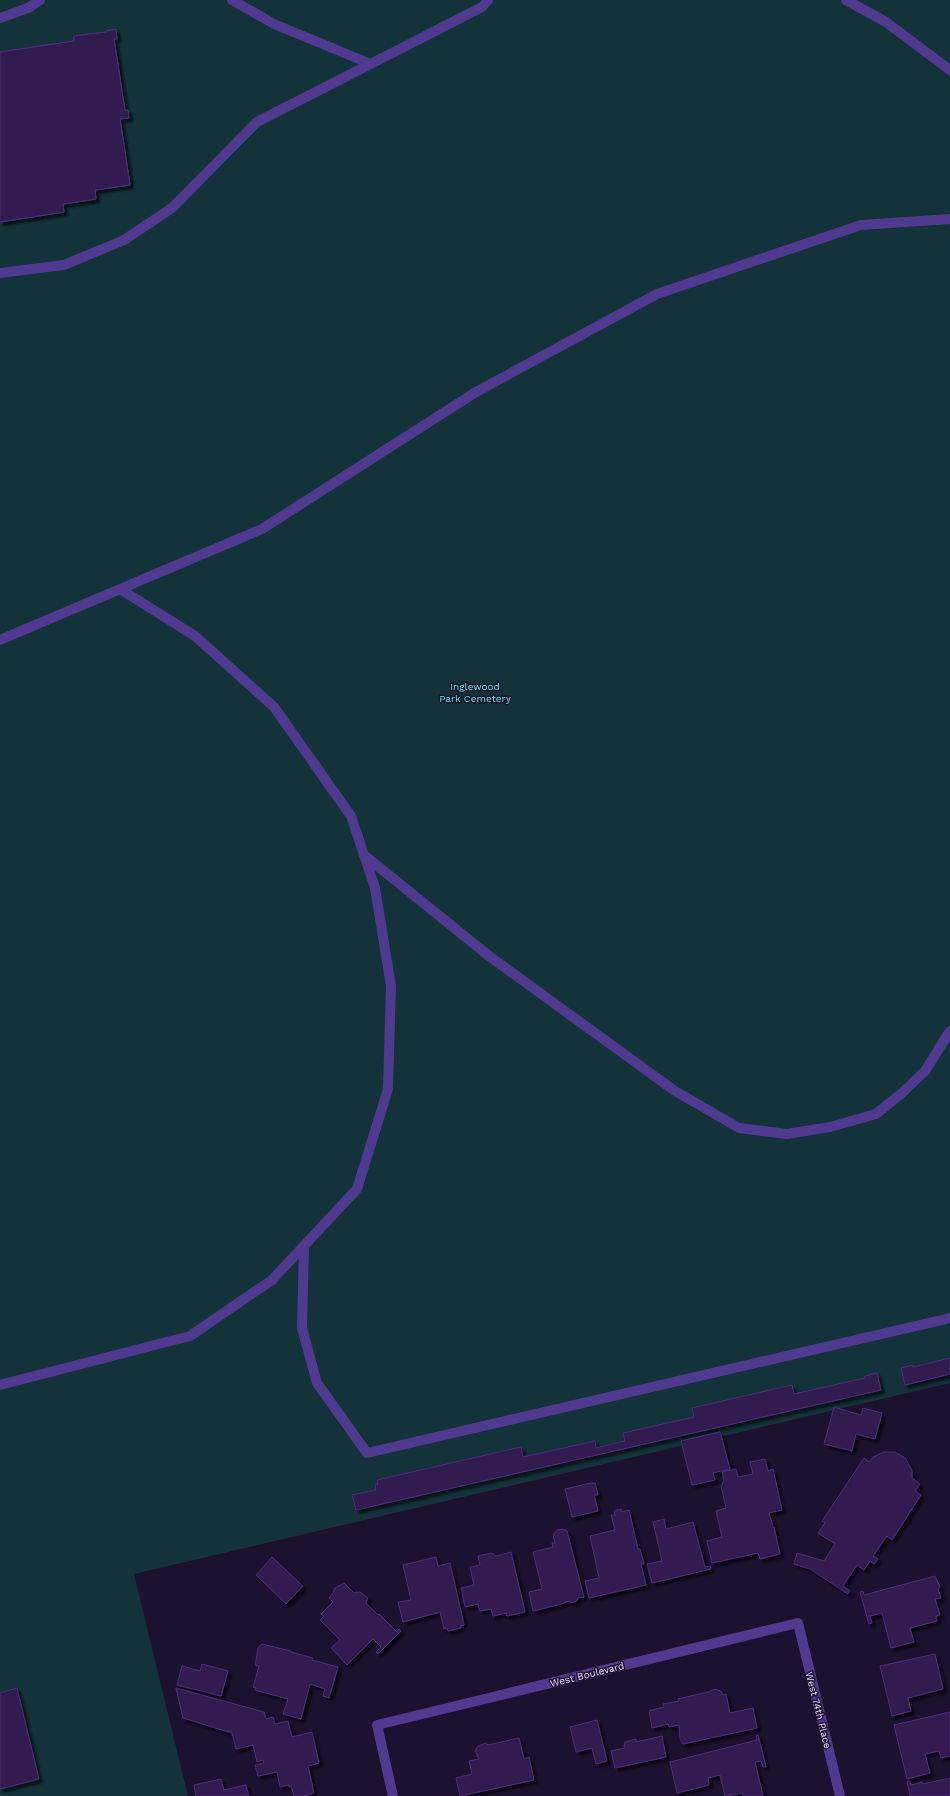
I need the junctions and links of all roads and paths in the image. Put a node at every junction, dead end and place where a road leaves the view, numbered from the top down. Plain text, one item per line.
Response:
1 (40, 0) edge
2 (232, 0) edge
3 (488, 0) edge
4 (846, 0) edge
5 (0, 18) edge
6 (370, 64) junction
7 (950, 70) edge
8 (950, 219) edge
9 (0, 273) edge
10 (120, 589) junction
11 (0, 640) edge
12 (364, 855) junction
13 (950, 1032) edge
14 (304, 1246) junction
15 (950, 1318) edge
16 (0, 1385) edge
17 (798, 1623) joint
18 (393, 1796) edge
19 (840, 1796) edge

1 - 5 street
2 - 6 street
3 - 6 street
4 - 7 street
6 - 9 street
8 - 10 street
10 - 11 street
10 - 12 street
12 - 13 street
12 - 14 street
14 - 15 street
14 - 16 street
17 - 18 street, West Boulevard
17 - 19 street, West 74th Place

